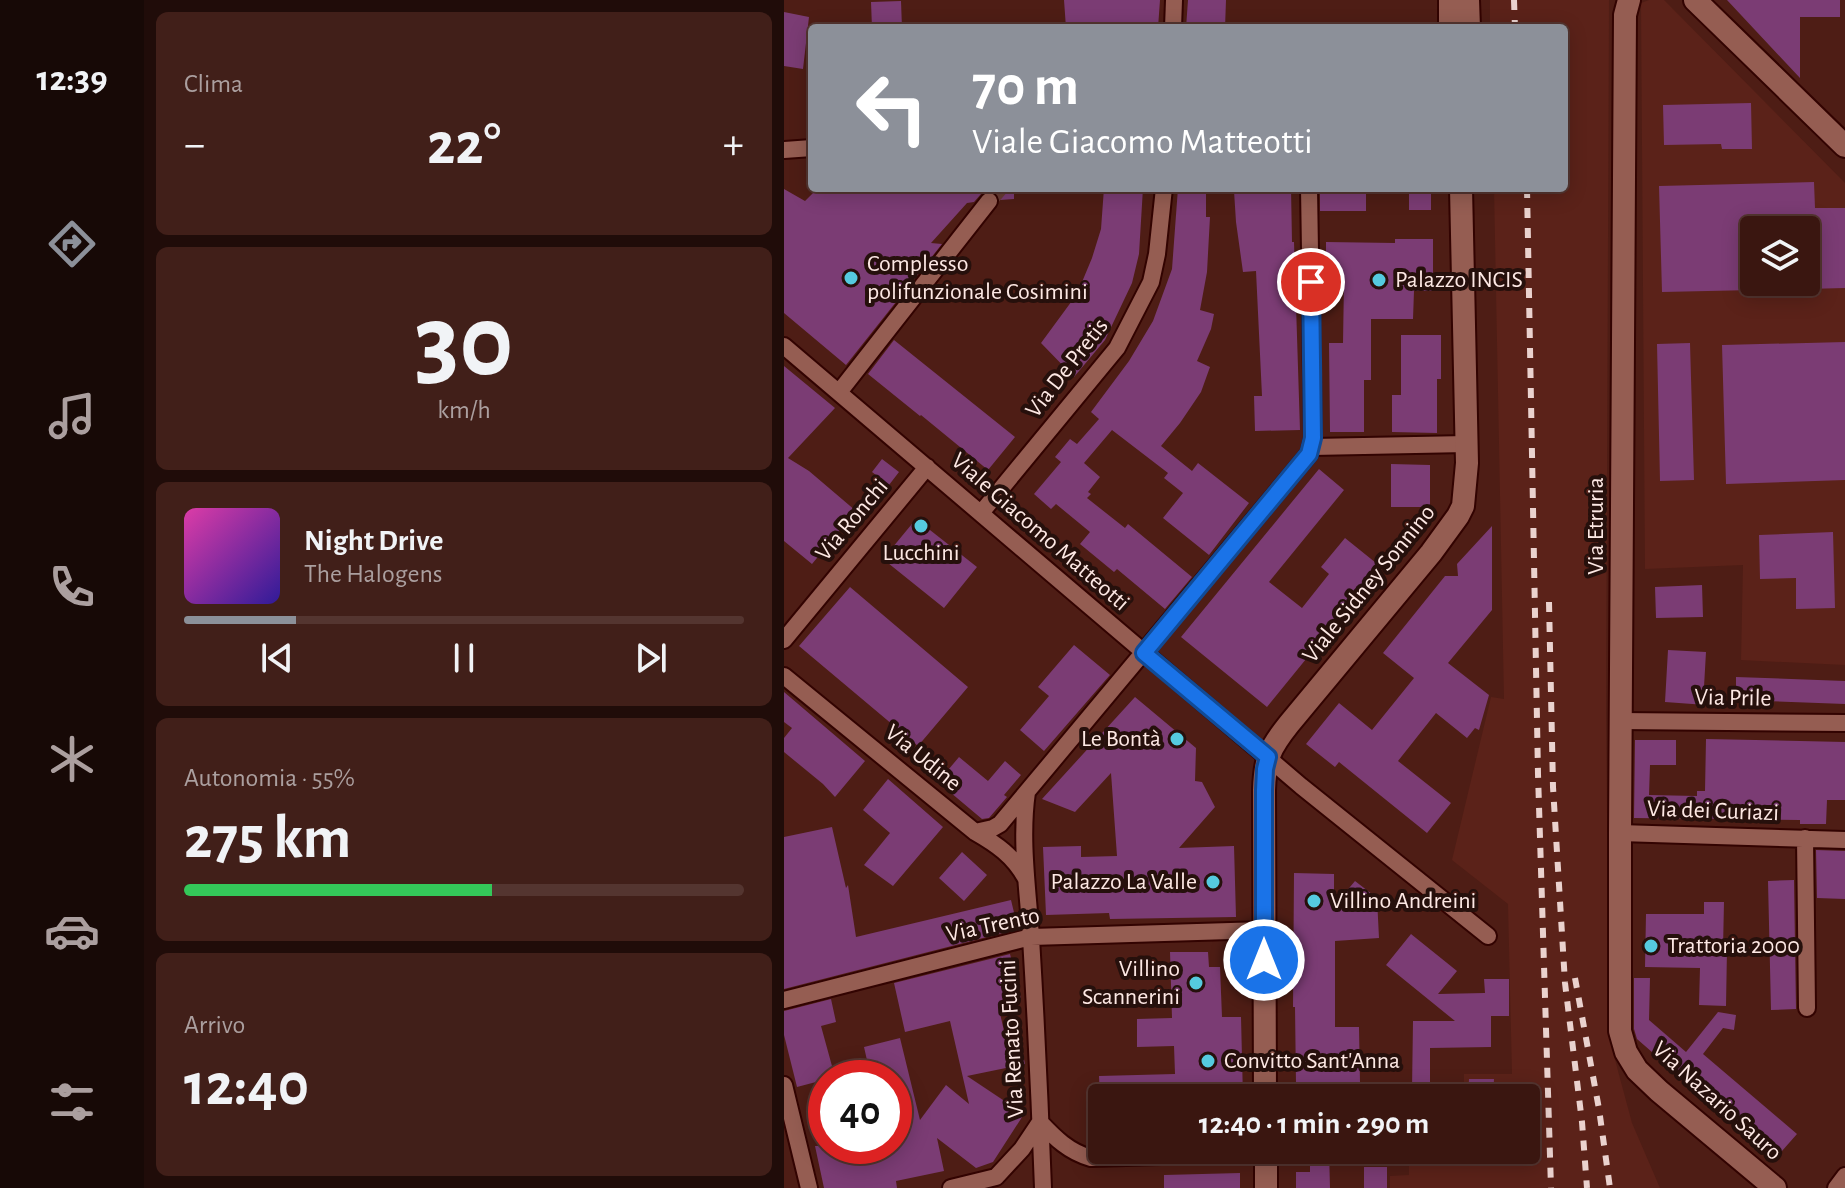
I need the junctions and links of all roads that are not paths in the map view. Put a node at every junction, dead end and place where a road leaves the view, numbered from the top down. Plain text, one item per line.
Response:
1 (1174, 0) edge
2 (1450, 0) edge
3 (1468, 0) edge
4 (1629, 0) edge
5 (1695, 0) edge
6 (1173, 24) edge
7 (1450, 24) edge
8 (1469, 24) edge
9 (1845, 146) edge
10 (808, 148) edge
11 (784, 150) edge
12 (1164, 192) edge
13 (1309, 192) edge
14 (1461, 192) edge
15 (989, 201) tunnel mouth
16 (784, 346) edge
17 (840, 391) junction
18 (1467, 444) junction
19 (1312, 447) junction
20 (927, 467) junction
21 (981, 513) junction
22 (784, 640) edge
23 (1144, 653) junction
24 (784, 676) edge
25 (1620, 721) junction
26 (1845, 723) edge
27 (1268, 757) junction
28 (1027, 792) junction
29 (975, 832) junction
30 (1620, 833) junction
31 (1805, 838) junction
32 (1845, 840) edge
33 (1027, 880) junction
34 (1264, 930) junction
35 (1488, 936) dead end
36 (1031, 937) junction
37 (784, 1000) edge
38 (1807, 1008) dead end
39 (1626, 1052) joint
40 (1265, 1084) edge
41 (784, 1085) edge
42 (1040, 1122) junction
43 (1088, 1157) edge
44 (1266, 1164) edge
45 (1845, 1176) edge
46 (809, 1188) edge
47 (951, 1188) edge
48 (1043, 1188) edge
49 (1266, 1188) edge
50 (1775, 1188) edge
51 (1836, 1188) edge

1 - 6 street
2 - 7 street
3 - 8 street
4 - 25 street, Via Etruria
5 - 9 street
10 - 11 street
12 - 21 street, Via De Pretis
13 - 19 street
14 - 18 street, Viale Sidney Sonnino
15 - 17 street
16 - 17 street, Viale Giacomo Matteotti
17 - 20 street, Viale Giacomo Matteotti
18 - 19 street
18 - 27 street, Viale Sidney Sonnino
19 - 23 street
20 - 21 street, Viale Giacomo Matteotti
20 - 22 street, Via Ronchi
21 - 23 street, Viale Giacomo Matteotti
23 - 27 street, Viale Giacomo Matteotti
23 - 28 street
24 - 29 street, Via Udine
25 - 26 street, Via Prile
25 - 30 street, Via Etruria
27 - 34 street
27 - 35 street, Viale Giacomo Matteotti
28 - 29 street
28 - 33 street, Via Renato Fucini
29 - 33 street, Via Udine
30 - 31 street, Via dei Curiazi
30 - 39 street, Via Etruria
31 - 32 street, Via dei Curiazi
31 - 38 street, Via dei Curiazi
33 - 36 street, Via Renato Fucini
34 - 36 street, Via Trento
34 - 40 street
36 - 37 street, Via Trento
36 - 42 street, Via Renato Fucini
39 - 50 street, Via Nazario Sauro
41 - 46 street
42 - 43 street
42 - 47 street
42 - 48 street, Via Renato Fucini
44 - 49 street
45 - 51 street

